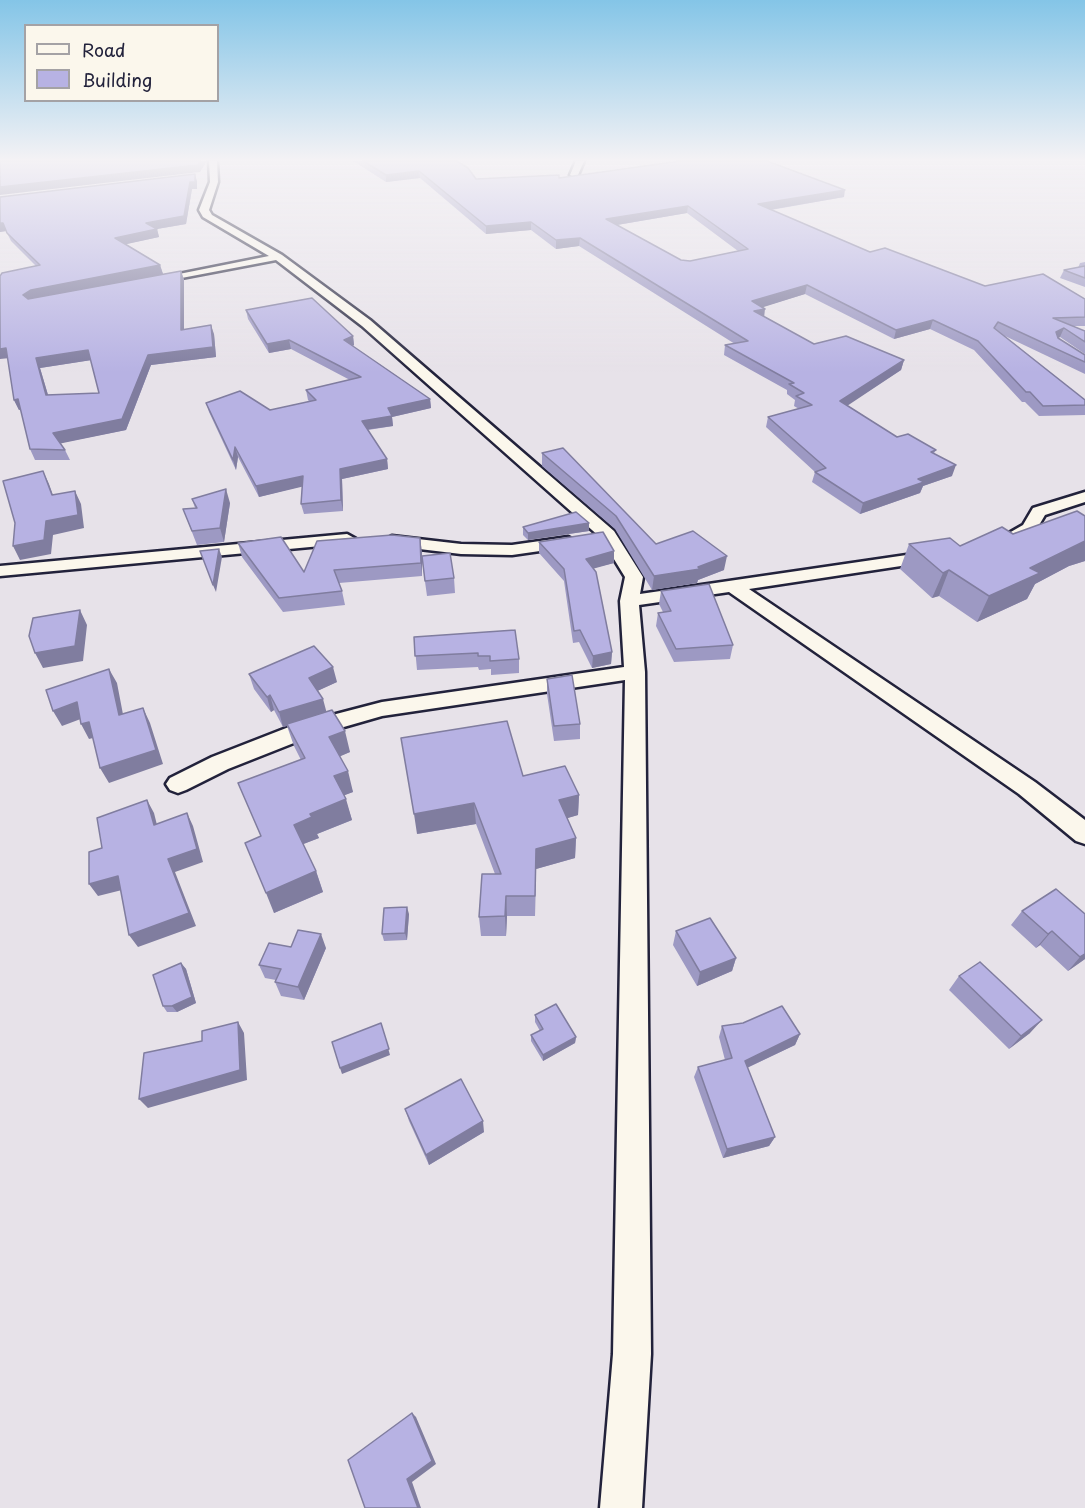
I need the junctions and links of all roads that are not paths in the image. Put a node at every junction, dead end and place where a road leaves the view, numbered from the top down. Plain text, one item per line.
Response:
1 (233, 231) edge
2 (278, 257) junction
3 (146, 284) edge
4 (1085, 497) edge
5 (608, 536) junction
6 (991, 544) edge
7 (949, 553) edge
8 (0, 571) edge
9 (734, 587) junction
10 (629, 601) junction
11 (635, 672) junction
12 (178, 784) dead end
13 (1085, 834) edge
14 (621, 1508) edge

1 - 2 street
2 - 3 street
2 - 5 street
4 - 6 street
5 - 8 street
5 - 10 street
7 - 9 street
9 - 10 street
9 - 13 street
10 - 11 street
11 - 12 street
11 - 14 street

